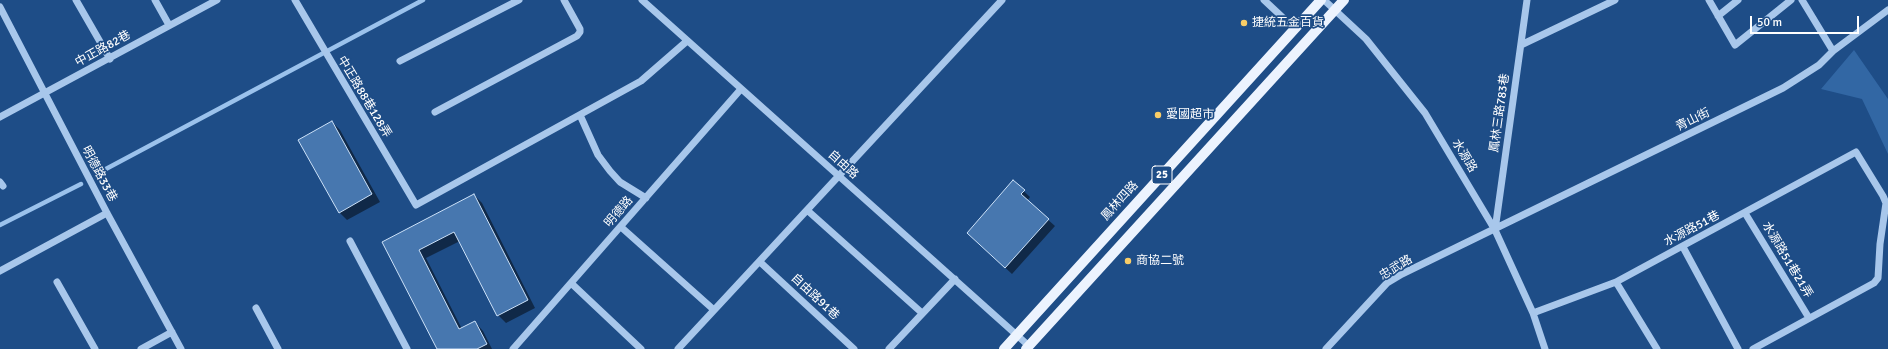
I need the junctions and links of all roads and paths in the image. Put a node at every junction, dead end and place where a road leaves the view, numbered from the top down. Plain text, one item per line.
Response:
1 (76, 0) edge
2 (155, 0) edge
3 (217, 0) edge
4 (295, 0) edge
5 (519, 0) edge
6 (564, 0) edge
7 (642, 0) edge
8 (1002, 0) edge
9 (1264, 0) edge
10 (1321, 0) edge
11 (1324, 0) edge
12 (1344, 0) edge
13 (1527, 0) edge
14 (1615, 0) edge
15 (1709, 0) edge
16 (1738, 0) edge
17 (1792, 0) edge
18 (1802, 0) edge
19 (0, 7) edge
20 (1335, 9) junction
21 (1888, 10) edge
22 (1718, 16) junction
23 (169, 25) junction
24 (1294, 29) junction
25 (687, 41) junction
26 (1521, 45) junction
27 (1833, 51) junction
28 (110, 59) junction
29 (400, 60) dead end
30 (741, 89) junction
31 (44, 93) junction
32 (434, 112) dead end
33 (580, 115) junction
34 (0, 117) edge
35 (838, 175) junction
36 (646, 198) junction
37 (807, 210) junction
38 (107, 213) junction
39 (1745, 213) junction
40 (621, 227) junction
41 (1495, 230) junction
42 (350, 241) dead end
43 (1683, 247) junction
44 (760, 262) junction
45 (0, 271) edge
46 (955, 279) junction
47 (57, 282) dead end
48 (1616, 282) junction
49 (572, 283) junction
50 (256, 308) dead end
51 (714, 310) junction
52 (1533, 312) junction
53 (922, 313) junction
54 (1809, 318) junction
55 (172, 332) junction
56 (1017, 334) junction
57 (1027, 347) edge
58 (95, 349) edge
59 (141, 349) edge
60 (181, 349) edge
61 (278, 349) edge
62 (407, 349) edge
63 (513, 349) edge
64 (642, 349) edge
65 (678, 349) edge
66 (854, 349) edge
67 (890, 349) edge
68 (1004, 349) edge
69 (1326, 349) edge
70 (1545, 349) edge
71 (1657, 349) edge
72 (1738, 349) edge
73 (1752, 349) edge

1 - 28 street
2 - 23 street
3 - 23 street, 中正路82巷
4 - 33 street, 中正路88巷128弄
5 - 29 street
6 - 32 street
7 - 25 street, 自由路
8 - 35 street
9 - 24 street
10 - 24 main road, 鳳林四路 / 25
11 - 20 street, 水源路
12 - 20 main road, 25
13 - 26 street, 鳳林三路783巷
14 - 26 street
15 - 22 street
16 - 22 street
17 - 22 street
18 - 27 street
19 - 31 street, 明德路33巷
20 - 41 street, 水源路
20 - 57 main road, 25
21 - 27 street, 青山街
23 - 28 street, 中正路82巷
24 - 56 main road, 鳳林四路 / 25
25 - 30 street, 自由路
25 - 33 street
26 - 41 street, 鳳林三路783巷
27 - 41 street, 青山街
28 - 31 street, 中正路82巷
30 - 35 street, 自由路
30 - 36 street, 明德路
31 - 34 street, 中正路82巷
31 - 38 street, 明德路33巷
33 - 36 street
35 - 37 street
35 - 46 street, 自由路
36 - 40 street, 明德路
37 - 44 street
37 - 53 street
38 - 45 street
38 - 55 street, 明德路33巷
39 - 43 street, 水源路51巷
39 - 54 street, 水源路51巷21弄
39 - 54 street, 水源路51巷
40 - 49 street, 明德路
40 - 51 street
41 - 52 street, 水源路
41 - 69 street, 忠武路
42 - 62 street
43 - 48 street, 水源路51巷
43 - 72 street
44 - 51 street
44 - 66 street, 自由路91巷
46 - 53 street
46 - 56 street, 自由路
47 - 58 street
48 - 52 street, 水源路51巷
48 - 71 street
49 - 63 street, 明德路
49 - 64 street
50 - 61 street
51 - 65 street
52 - 70 street, 水源路
53 - 67 street
54 - 73 street
55 - 59 street
55 - 60 street, 明德路33巷
56 - 57 street, 自由路
56 - 68 main road, 鳳林四路 / 25

